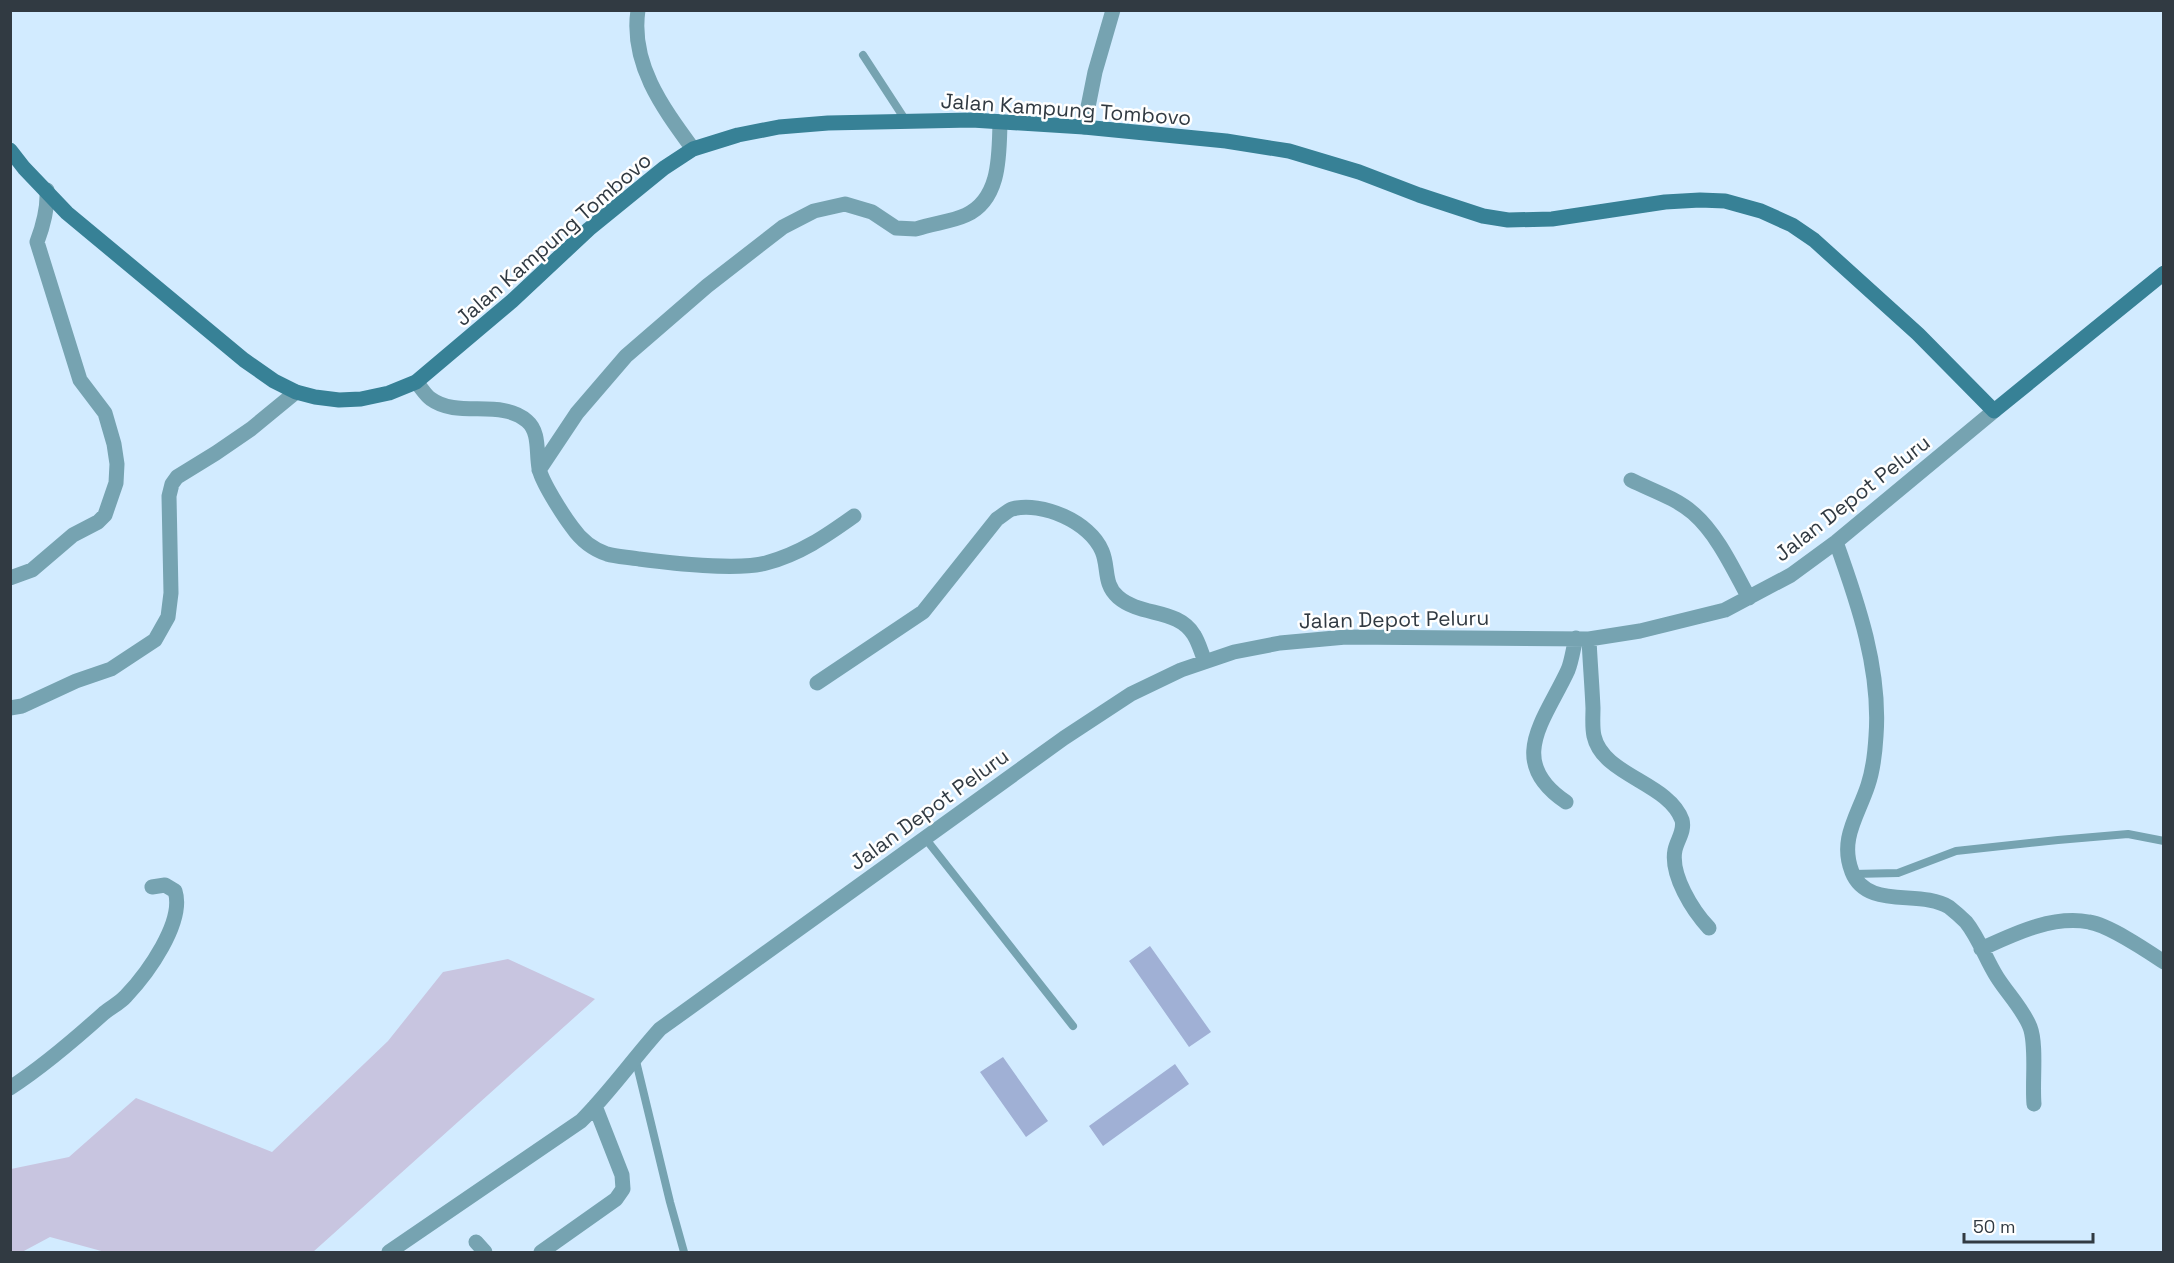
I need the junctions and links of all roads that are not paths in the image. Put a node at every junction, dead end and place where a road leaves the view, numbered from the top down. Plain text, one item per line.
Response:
1 (638, 10) edge
2 (1113, 10) edge
3 (863, 55) dead end
4 (906, 121) junction
5 (1000, 122) junction
6 (1084, 127) junction
7 (693, 149) junction
8 (10, 150) edge
9 (47, 190) junction
10 (2163, 273) edge
11 (416, 382) junction
12 (296, 392) junction
13 (1994, 411) junction
14 (539, 470) junction
15 (1631, 480) dead end
16 (854, 516) dead end
17 (1836, 542) junction
18 (10, 578) edge
19 (1749, 598) junction
20 (1583, 639) junction
21 (1205, 661) junction
22 (817, 683) dead end
23 (10, 708) edge
24 (1566, 802) dead end
25 (925, 838) junction
26 (2163, 841) edge
27 (1852, 874) junction
28 (152, 887) dead end
29 (1709, 928) dead end
30 (1981, 949) junction
31 (2163, 962) edge
32 (1073, 1026) dead end
33 (635, 1057) junction
34 (10, 1088) edge
35 (2034, 1104) dead end
36 (595, 1106) junction
37 (390, 1252) edge
38 (541, 1252) edge
39 (684, 1252) edge

1 - 7 street
2 - 6 street
3 - 4 lane
4 - 5 street, Jalan Kampung Tombovo
4 - 7 street, Jalan Kampung Tombovo
5 - 6 street, Jalan Kampung Tombovo
5 - 14 street
6 - 13 street, Jalan Kampung Tombovo
7 - 11 street, Jalan Kampung Tombovo
8 - 9 street, Jalan Kampung Tombovo
9 - 12 street, Jalan Kampung Tombovo
9 - 18 street
10 - 13 street, Jalan Depot Peluru
11 - 12 street, Jalan Kampung Tombovo
11 - 14 street
12 - 23 street
13 - 17 street, Jalan Depot Peluru
14 - 16 street
15 - 19 street
17 - 19 street, Jalan Depot Peluru
17 - 27 street
19 - 20 street, Jalan Depot Peluru
20 - 21 street, Jalan Depot Peluru
20 - 24 street
20 - 29 street
21 - 22 street
21 - 25 street, Jalan Depot Peluru
25 - 32 lane
25 - 33 street, Jalan Depot Peluru
26 - 27 lane
27 - 30 street
28 - 34 street
30 - 31 street
30 - 35 street
33 - 36 street, Jalan Depot Peluru
33 - 39 lane
36 - 37 street, Jalan Depot Peluru
36 - 38 street

